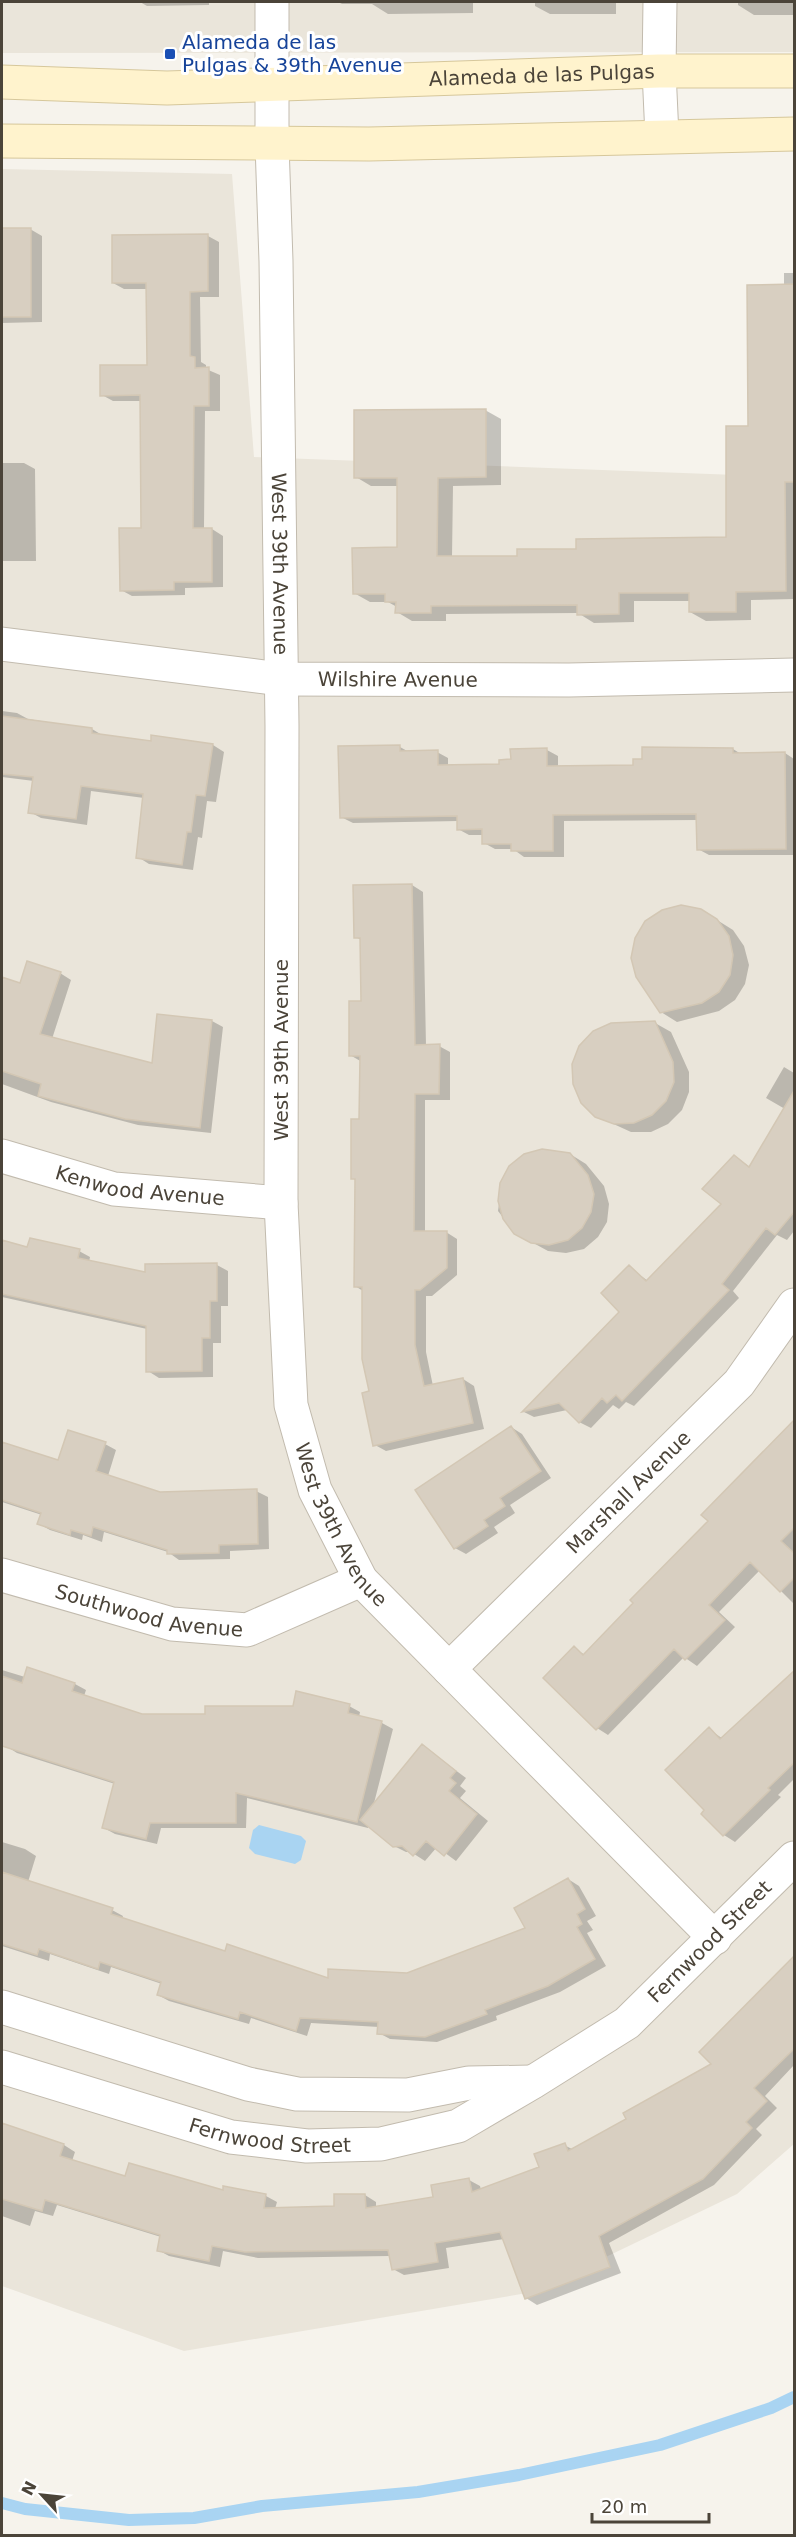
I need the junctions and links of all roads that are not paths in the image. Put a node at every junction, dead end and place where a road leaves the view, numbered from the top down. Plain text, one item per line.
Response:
1 (272, 2) edge
2 (660, 2) edge
3 (659, 71) junction
4 (795, 71) edge
5 (2, 82) edge
6 (273, 84) junction
7 (795, 134) edge
8 (662, 136) junction
9 (2, 141) edge
10 (272, 144) junction
11 (2, 644) edge
12 (795, 675) edge
13 (280, 679) junction
14 (2, 1156) edge
15 (281, 1203) junction
16 (795, 1305) edge
17 (2, 1575) edge
18 (361, 1580) junction
19 (449, 1669) junction
20 (795, 1858) edge
21 (715, 1938) junction
22 (2, 2007) edge
23 (2, 2067) edge
24 (533, 2082) junction

1 - 6 street, West 39th Avenue
2 - 3 street
3 - 4 main road, Alameda de las Pulgas
3 - 6 main road, Alameda de las Pulgas
3 - 8 street
5 - 6 main road, Alameda de las Pulgas
6 - 10 street, West 39th Avenue
7 - 8 main road
8 - 10 main road
9 - 10 main road
10 - 13 street, West 39th Avenue
11 - 13 street, Wilshire Avenue
12 - 13 street, Wilshire Avenue
13 - 15 street, West 39th Avenue
14 - 15 street, Kenwood Avenue
15 - 18 street, West 39th Avenue
16 - 19 street, Marshall Avenue
17 - 18 street, Southwood Avenue
18 - 19 street, West 39th Avenue
19 - 21 street, West 39th Avenue
20 - 21 street, Fernwood Street
21 - 24 street, Fernwood Street
22 - 24 street
23 - 24 street, Fernwood Street

